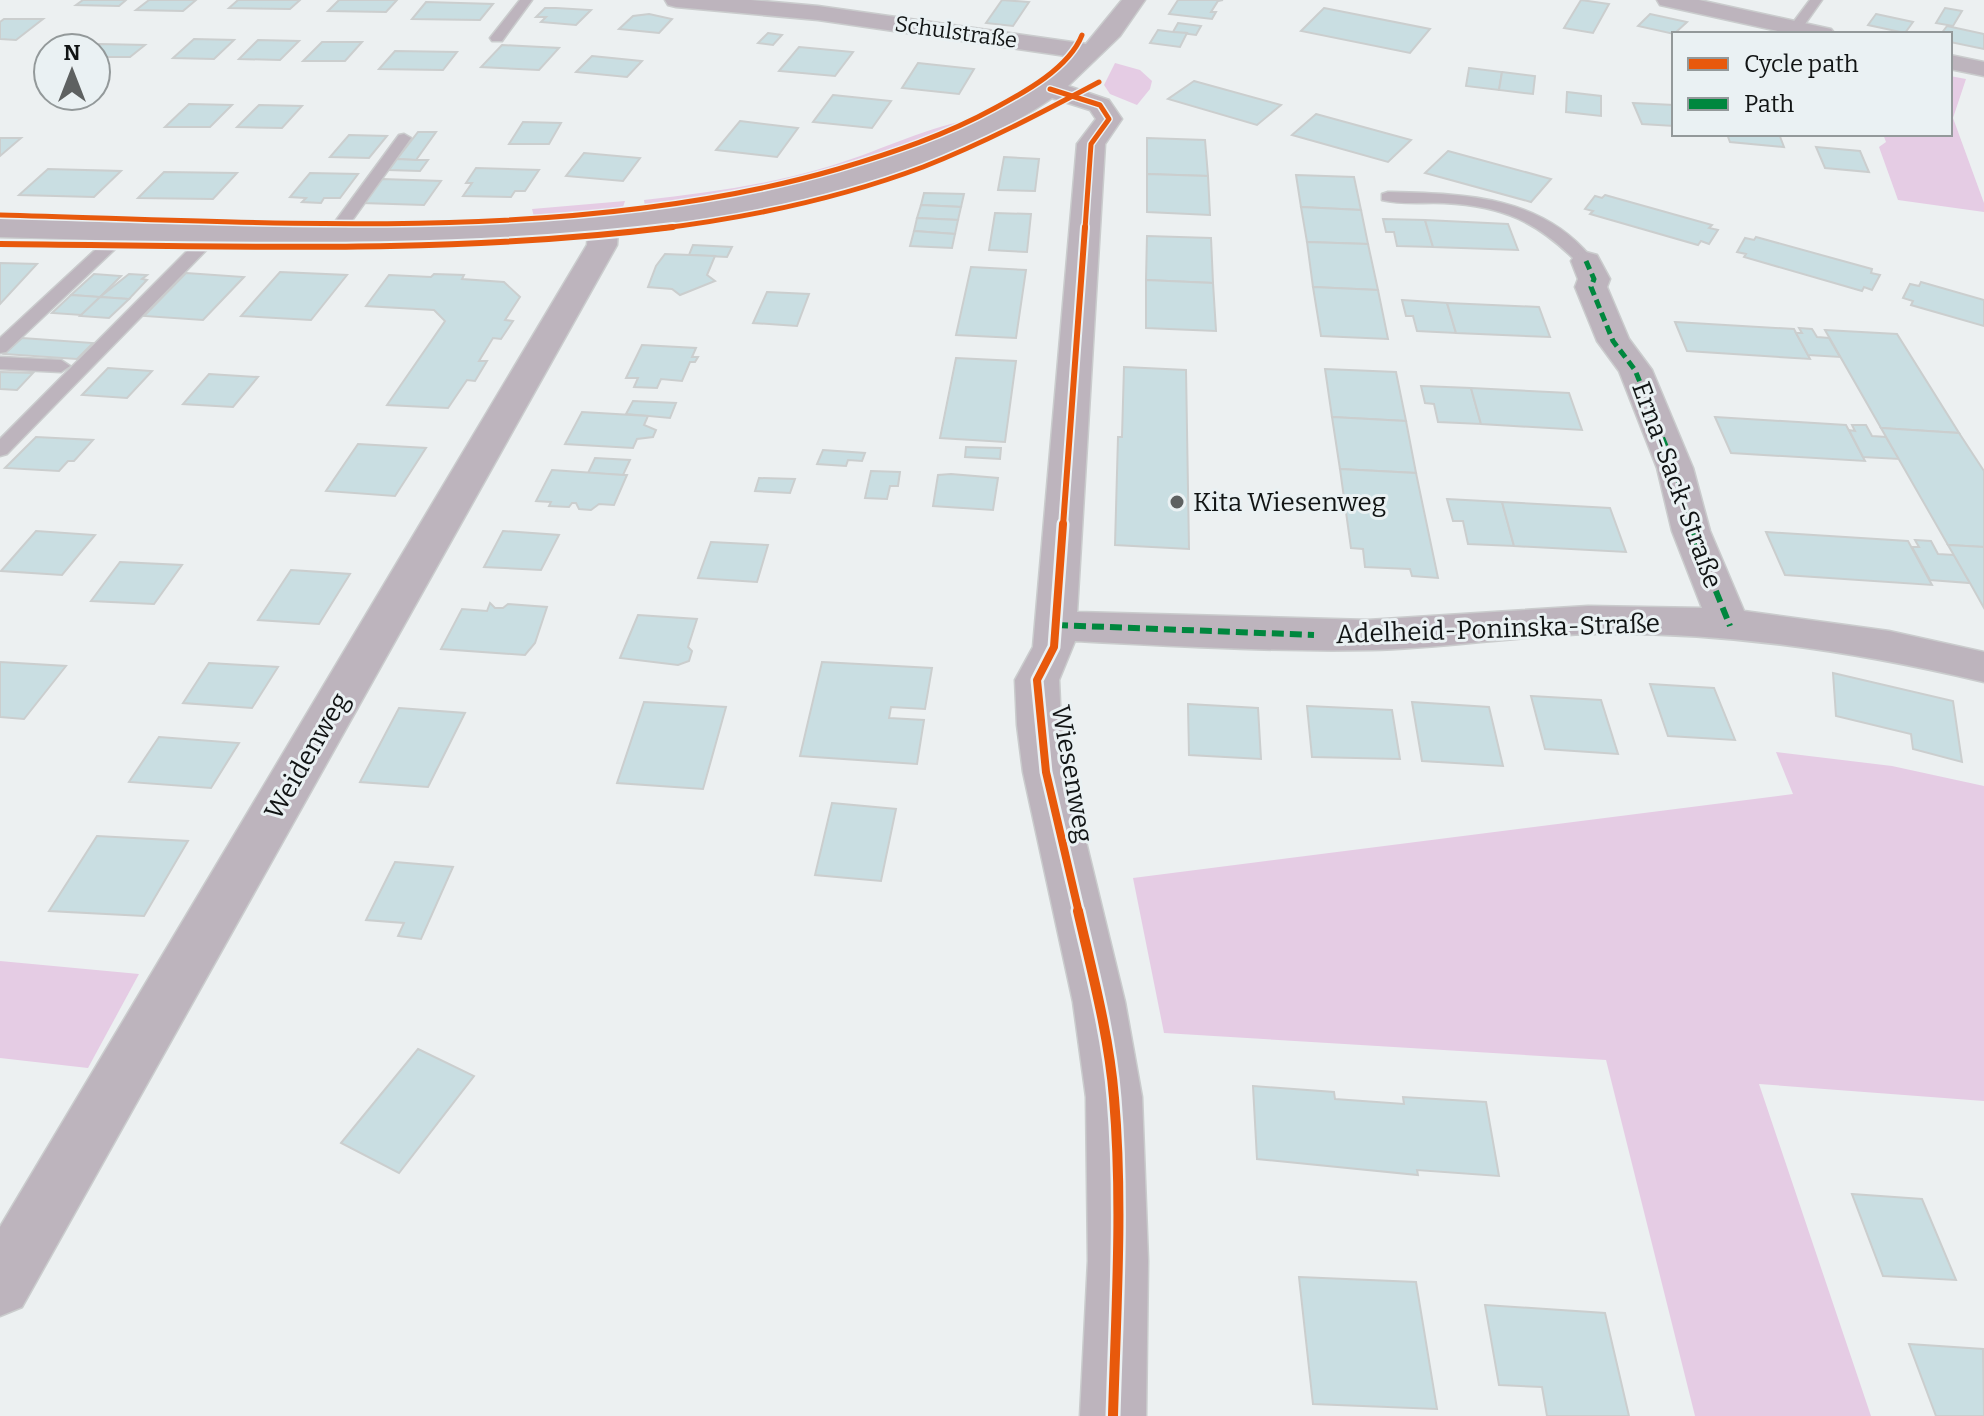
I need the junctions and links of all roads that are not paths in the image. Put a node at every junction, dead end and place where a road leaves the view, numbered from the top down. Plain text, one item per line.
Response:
1 (526, 0) edge
2 (676, 0) edge
3 (1134, 0) edge
4 (1668, 0) edge
5 (1816, 0) edge
6 (1795, 28) junction
7 (1814, 32) edge
8 (497, 38) dead end
9 (1092, 52) junction
10 (1952, 62) edge
11 (1984, 69) edge
12 (1050, 89) junction
13 (404, 138) dead end
14 (1388, 197) dead end
15 (604, 225) junction
16 (0, 228) edge
17 (126, 230) junction
18 (215, 232) junction
19 (335, 233) junction
20 (1586, 261) joint
21 (0, 348) edge
22 (0, 363) edge
23 (61, 366) dead end
24 (0, 450) edge
25 (1056, 625) junction
26 (1730, 626) junction
27 (1984, 667) edge
28 (0, 1285) edge
29 (1113, 1416) edge

1 - 8 lane
2 - 9 street, Schulstraße
3 - 9 street
4 - 6 street
5 - 6 lane
6 - 7 street
9 - 12 street
10 - 11 street
12 - 15 street
12 - 25 street, Wiesenweg
13 - 19 lane
14 - 20 lane
15 - 19 street
15 - 28 street, Weidenweg
16 - 17 street
17 - 18 street
17 - 21 lane
18 - 19 street
18 - 24 lane
20 - 26 street, Erna-Sack-Straße
22 - 23 lane
25 - 26 street, Adelheid-Poninska-Straße
25 - 29 street, Wiesenweg
26 - 27 street, Adelheid-Poninska-Straße

